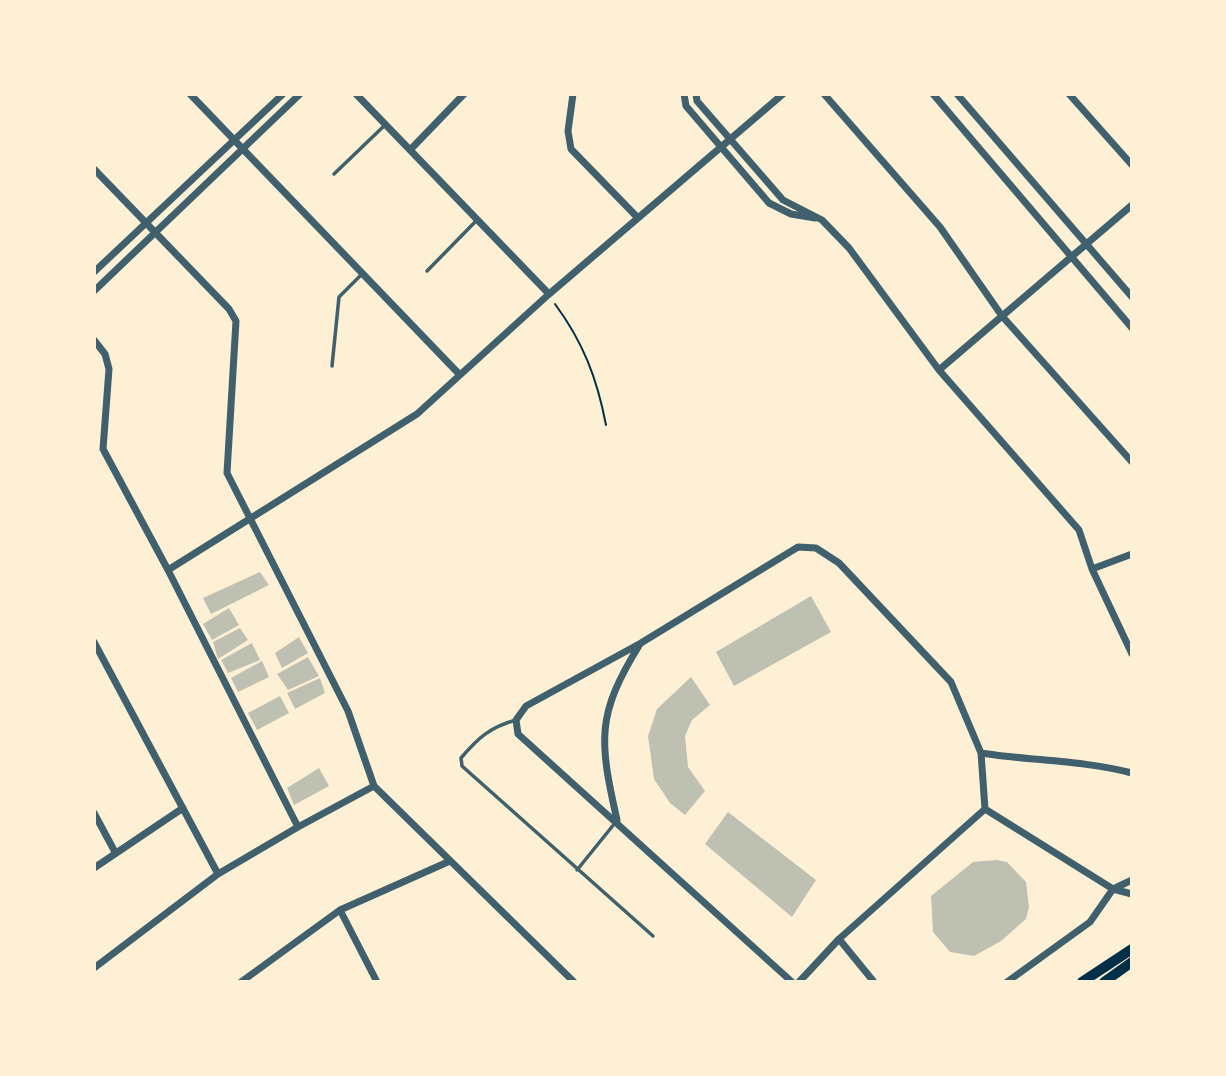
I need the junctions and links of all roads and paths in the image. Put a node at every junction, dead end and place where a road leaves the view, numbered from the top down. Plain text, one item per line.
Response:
1 (190, 94) edge
2 (283, 94) edge
3 (300, 94) edge
4 (356, 94) edge
5 (464, 94) edge
6 (573, 94) edge
7 (684, 94) edge
8 (696, 94) edge
9 (783, 94) edge
10 (824, 94) edge
11 (933, 94) edge
12 (957, 94) edge
13 (1069, 94) edge
14 (385, 125) junction
15 (731, 140) junction
16 (235, 141) junction
17 (723, 148) junction
18 (244, 150) junction
19 (410, 150) junction
20 (1132, 165) edge
21 (94, 169) edge
22 (334, 174) dead end
23 (1132, 205) edge
24 (638, 218) junction
25 (478, 219) junction
26 (822, 220) junction
27 (148, 225) junction
28 (157, 234) junction
29 (1085, 244) junction
30 (1069, 258) junction
31 (427, 271) dead end
32 (94, 272) edge
33 (362, 274) junction
34 (94, 291) edge
35 (548, 294) junction
36 (1132, 297) edge
37 (1002, 316) junction
38 (1132, 328) edge
39 (94, 340) edge
40 (332, 366) dead end
41 (939, 370) junction
42 (460, 375) junction
43 (606, 425) dead end
44 (103, 449) junction
45 (94, 453) edge
46 (1132, 462) edge
47 (250, 519) junction
48 (1132, 554) edge
49 (1092, 569) junction
50 (168, 570) junction
51 (94, 642) edge
52 (641, 643) junction
53 (1132, 654) edge
54 (516, 720) junction
55 (981, 753) junction
56 (1132, 774) edge
57 (374, 786) junction
58 (183, 808) junction
59 (985, 809) junction
60 (94, 813) edge
61 (617, 820) junction
62 (298, 827) junction
63 (115, 852) junction
64 (450, 861) junction
65 (94, 868) edge
66 (577, 870) junction
67 (218, 874) junction
68 (1132, 880) edge
69 (1112, 889) junction
70 (1132, 894) edge
71 (340, 911) junction
72 (653, 936) dead end
73 (839, 939) junction
74 (1132, 948) edge
75 (1132, 962) edge
76 (94, 968) edge
77 (241, 982) edge
78 (377, 982) edge
79 (574, 982) edge
80 (792, 982) edge
81 (799, 982) edge
82 (874, 982) edge
83 (1007, 982) edge
84 (1082, 982) edge
85 (1104, 982) edge

1 - 16 street
2 - 16 street
3 - 18 street
4 - 14 street
5 - 19 street
6 - 24 street
7 - 17 street
8 - 15 street
9 - 15 street
10 - 37 street
11 - 30 street
12 - 29 street
13 - 20 street
14 - 19 street
14 - 22 lane
15 - 17 street
15 - 26 street
16 - 18 street
16 - 27 street
17 - 24 street
17 - 26 street
18 - 28 street
18 - 33 street
19 - 25 street
21 - 27 street
23 - 29 street
24 - 35 street
25 - 31 lane
25 - 35 street
26 - 41 street
27 - 28 street
27 - 32 street
28 - 34 street
28 - 47 street
29 - 30 street
29 - 36 street
30 - 37 street
30 - 38 street
33 - 40 lane
33 - 42 street
35 - 42 street
35 - 43 path
37 - 41 street
37 - 46 street
39 - 44 street
41 - 49 street
42 - 47 street
44 - 45 street
44 - 50 street
47 - 50 street
47 - 57 street
48 - 49 street
49 - 53 street
50 - 62 street
51 - 58 street
52 - 54 street
52 - 55 street
52 - 61 street
54 - 61 street
54 - 66 lane
55 - 56 street
55 - 59 street
57 - 62 street
57 - 64 street
58 - 63 street
58 - 67 street
59 - 69 street
59 - 73 street
60 - 63 street
61 - 66 lane
61 - 80 street
62 - 67 street
63 - 65 street
64 - 71 street
64 - 79 street
66 - 72 lane
67 - 76 street
68 - 69 street
69 - 70 street
69 - 83 street
71 - 77 street
71 - 78 street
73 - 81 street
73 - 82 street
74 - 84 main road
75 - 85 main road

